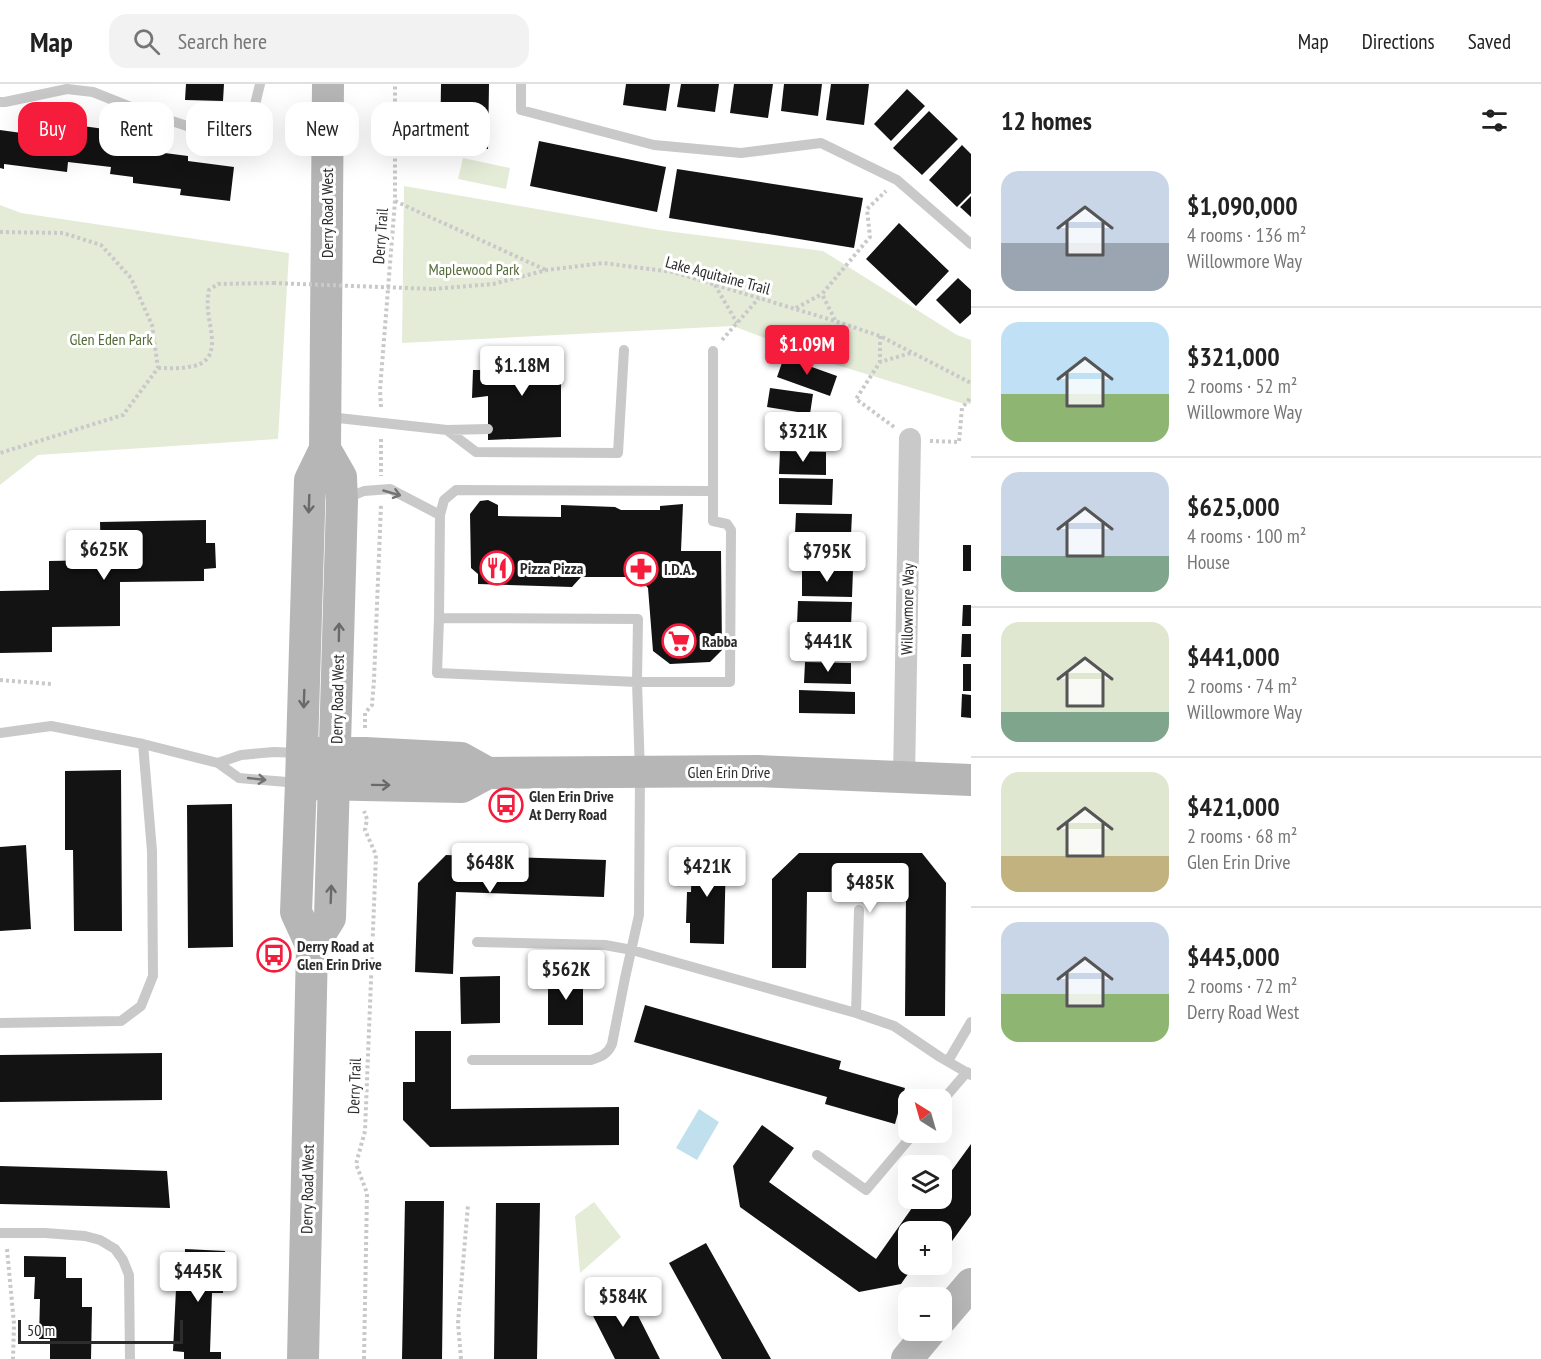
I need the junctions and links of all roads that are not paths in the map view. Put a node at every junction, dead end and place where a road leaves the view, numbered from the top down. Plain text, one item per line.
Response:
1 (260, 84) edge
2 (328, 84) edge
3 (521, 84) edge
4 (0, 102) edge
5 (971, 244) edge
6 (624, 350) dead end
7 (713, 351) road end
8 (326, 416) junction
9 (488, 429) dead end
10 (447, 430) junction
11 (910, 439) road end
12 (326, 449) junction
13 (713, 491) junction
14 (342, 501) junction
15 (440, 514) junction
16 (439, 618) junction
17 (637, 682) junction
18 (0, 733) edge
19 (143, 744) junction
20 (336, 753) junction
21 (218, 763) junction
22 (302, 768) junction
23 (488, 773) junction
24 (640, 773) junction
25 (904, 778) junction
26 (971, 780) edge
27 (334, 784) junction
28 (859, 910) dead end
29 (477, 942) dead end
30 (312, 947) junction
31 (632, 950) junction
32 (856, 1013) junction
33 (971, 1022) edge
34 (0, 1023) edge
35 (472, 1060) dead end
36 (948, 1061) junction
37 (969, 1073) edge
38 (952, 1091) edge
39 (906, 1143) edge
40 (817, 1155) dead end
41 (3, 1233) edge
42 (971, 1284) edge
43 (952, 1306) edge
44 (922, 1341) edge
45 (130, 1359) edge
46 (303, 1359) edge
47 (907, 1359) edge

1 - 4 lane
2 - 8 main road, Derry Road West
3 - 5 lane
6 - 10 lane
7 - 13 lane
8 - 10 lane
8 - 12 main road, Derry Road West
9 - 10 lane
11 - 25 street, Willowmore Way
12 - 14 main road, Derry Road West
12 -> 22 main road, Derry Road West
13 - 15 lane
13 - 17 lane
14 -> 15 lane
20 -> 14 main road, Derry Road West
15 - 16 lane
16 - 17 lane
16 - 17 lane
17 - 24 lane
18 - 19 lane
19 - 21 lane
19 - 34 lane
20 - 22 main road, Glen Erin Drive
20 - 23 main road, Glen Erin Drive
20 - 27 main road, Derry Road West
21 -> 22 lane
21 - 22 lane
22 - 27 main road, Glen Erin Drive
22 - 30 main road, Derry Road West
23 - 24 main road, Glen Erin Drive
27 -> 23 main road, Glen Erin Drive
24 - 25 main road, Glen Erin Drive
24 - 31 lane
25 - 26 main road, Glen Erin Drive
30 -> 27 main road, Derry Road West
28 - 32 lane
29 - 31 lane
30 - 46 main road, Derry Road West
31 - 32 lane
31 - 35 lane
32 - 36 lane
33 - 36 lane
36 - 37 lane
37 - 38 lane
39 - 40 lane
41 - 45 lane
42 - 43 main road
44 - 47 main road

